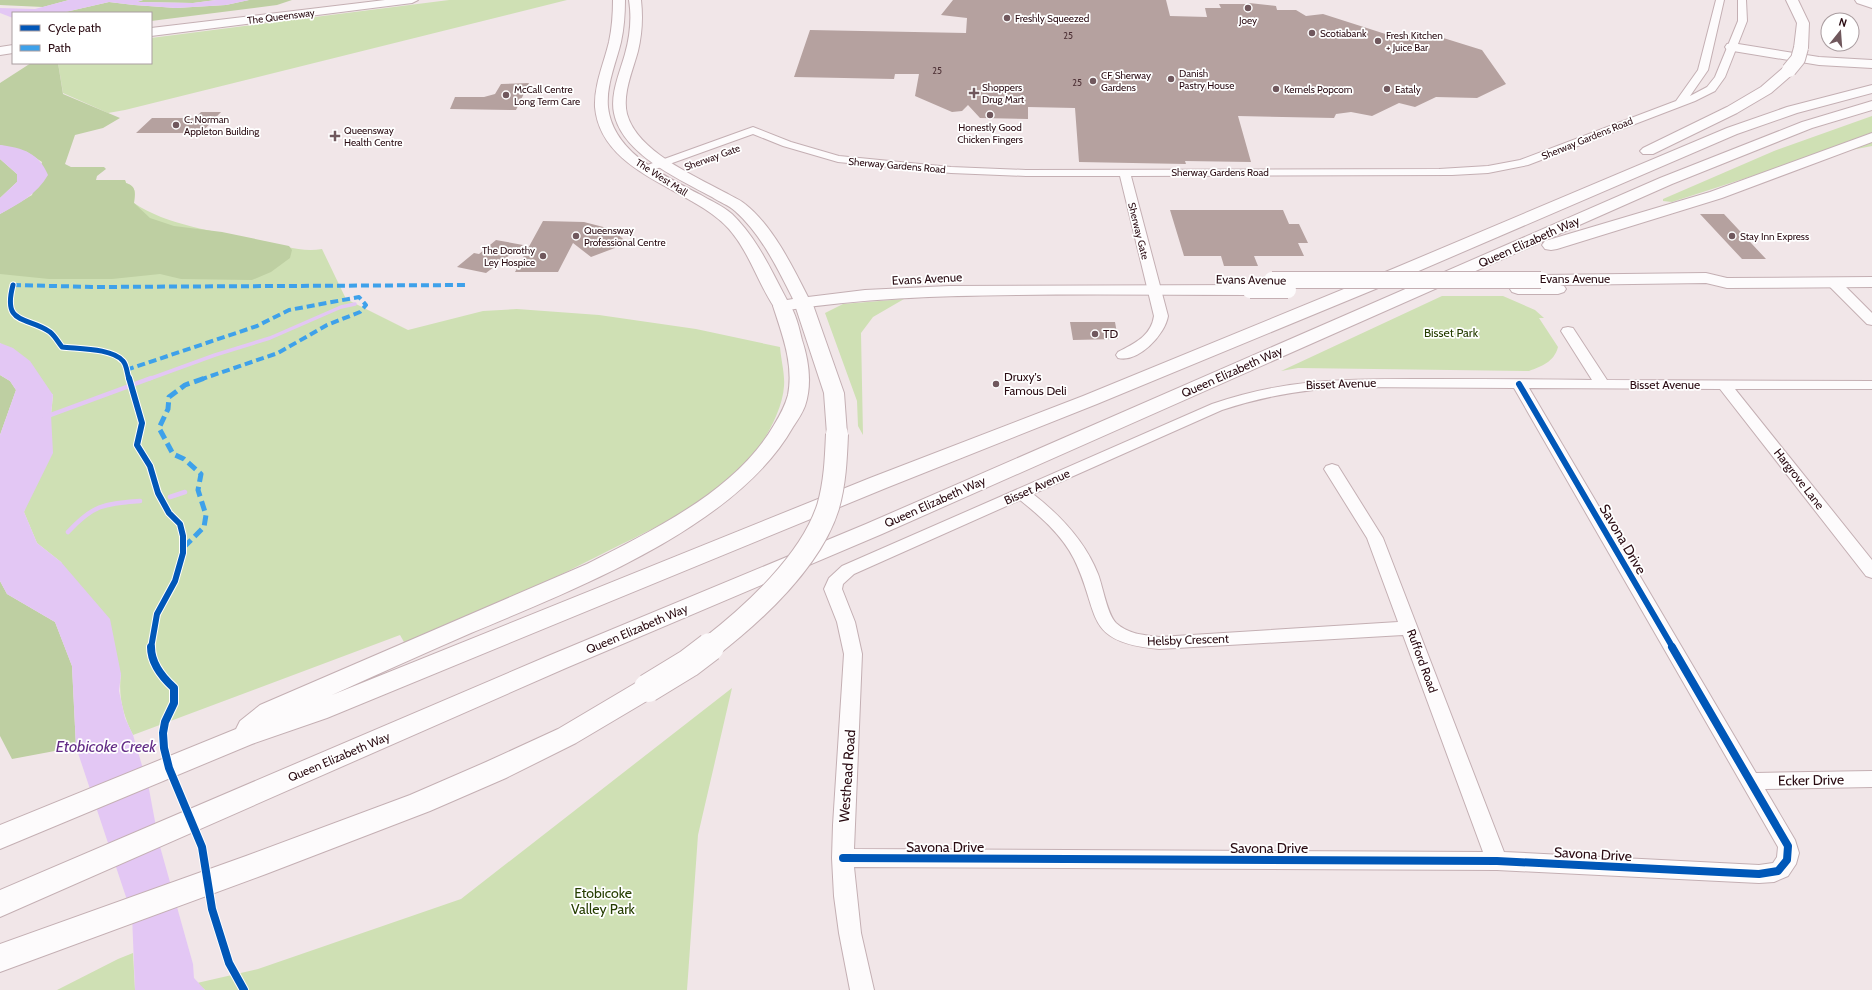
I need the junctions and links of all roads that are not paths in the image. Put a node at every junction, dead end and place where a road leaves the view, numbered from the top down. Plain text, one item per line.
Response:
1 (353, 0) edge
2 (412, 0) edge
3 (619, 0) edge
4 (635, 0) edge
5 (1720, 0) edge
6 (1742, 0) edge
7 (1792, 0) edge
8 (1861, 0) edge
9 (1872, 4) edge
10 (152, 25) edge
11 (152, 32) edge
12 (12, 42) edge
13 (0, 43) edge
14 (1719, 48) junction
15 (12, 49) edge
16 (0, 51) edge
17 (1872, 64) edge
18 (1872, 89) edge
19 (1681, 101) junction
20 (1872, 105) edge
21 (753, 130) joint
22 (767, 136) junction
23 (1872, 137) edge
24 (660, 170) junction
25 (1125, 173) junction
26 (1469, 269) junction
27 (1401, 272) junction
28 (1832, 282) junction
29 (1872, 282) edge
30 (1726, 283) junction
31 (1153, 284) junction
32 (801, 297) junction
33 (779, 300) junction
34 (1872, 321) edge
35 (1568, 331) dead end
36 (1123, 355) dead end
37 (1519, 384) junction
38 (1603, 385) junction
39 (1872, 385) edge
40 (1725, 386) junction
41 (1332, 469) dead end
42 (1022, 494) junction
43 (848, 570) joint
44 (1872, 572) edge
45 (1410, 628) junction
46 (238, 739) junction
47 (1872, 779) edge
48 (1750, 781) junction
49 (3, 836) edge
50 (843, 858) junction
51 (1497, 861) junction
52 (0, 904) edge
53 (0, 958) edge
54 (862, 990) edge

1 - 10 main road, The Queensway
2 - 11 main road, The Queensway
3 - 24 main road, The West Mall
4 - 24 main road, The West Mall
5 - 14 street, Sherway Gardens Road
6 - 14 street, Sherway Gardens Road
7 - 27 highway, bridge
8 - 9 highway
12 - 13 main road
14 - 17 highway
14 - 19 street, Sherway Gardens Road
14 - 19 street, Sherway Gardens Road
15 - 16 main road
18 - 27 highway, Queen Elizabeth Way
19 - 25 street, Sherway Gardens Road
20 - 26 highway, Queen Elizabeth Way
21 - 22 street, Sherway Gardens Road
21 - 24 street, Sherway Gate
22 - 24 street, Sherway Gate
22 - 25 street, Sherway Gardens Road
23 - 26 highway
24 - 32 main road, The West Mall
24 - 33 main road, The West Mall
25 - 31 street, Sherway Gate
26 - 52 highway, Queen Elizabeth Way
27 - 46 highway, Queen Elizabeth Way
28 - 29 main road, Evans Avenue
28 - 30 main road, Evans Avenue
28 - 34 street
30 - 31 main road, Evans Avenue, bridge
30 - 31 main road, Evans Avenue, bridge
31 - 32 main road, Evans Avenue
31 - 36 street, Sherway Gate
32 - 33 main road, Evans Avenue
32 - 53 highway, bridge
33 - 46 highway
35 - 38 street
37 - 38 street, Bisset Avenue
37 - 42 street, Bisset Avenue
37 - 48 street, Savona Drive
38 - 40 street, Bisset Avenue
39 - 40 street, Bisset Avenue
40 - 44 street, Hargrove Lane
41 - 45 street, Rufford Road
42 - 43 street, Bisset Avenue
42 - 45 street, Helsby Crescent
43 - 50 street, Westhead Road
45 - 51 street, Rufford Road
46 - 49 highway, Queen Elizabeth Way
47 - 48 street, Ecker Drive
48 - 51 street, Savona Drive
50 - 51 street, Savona Drive
50 - 54 street, Westhead Road

